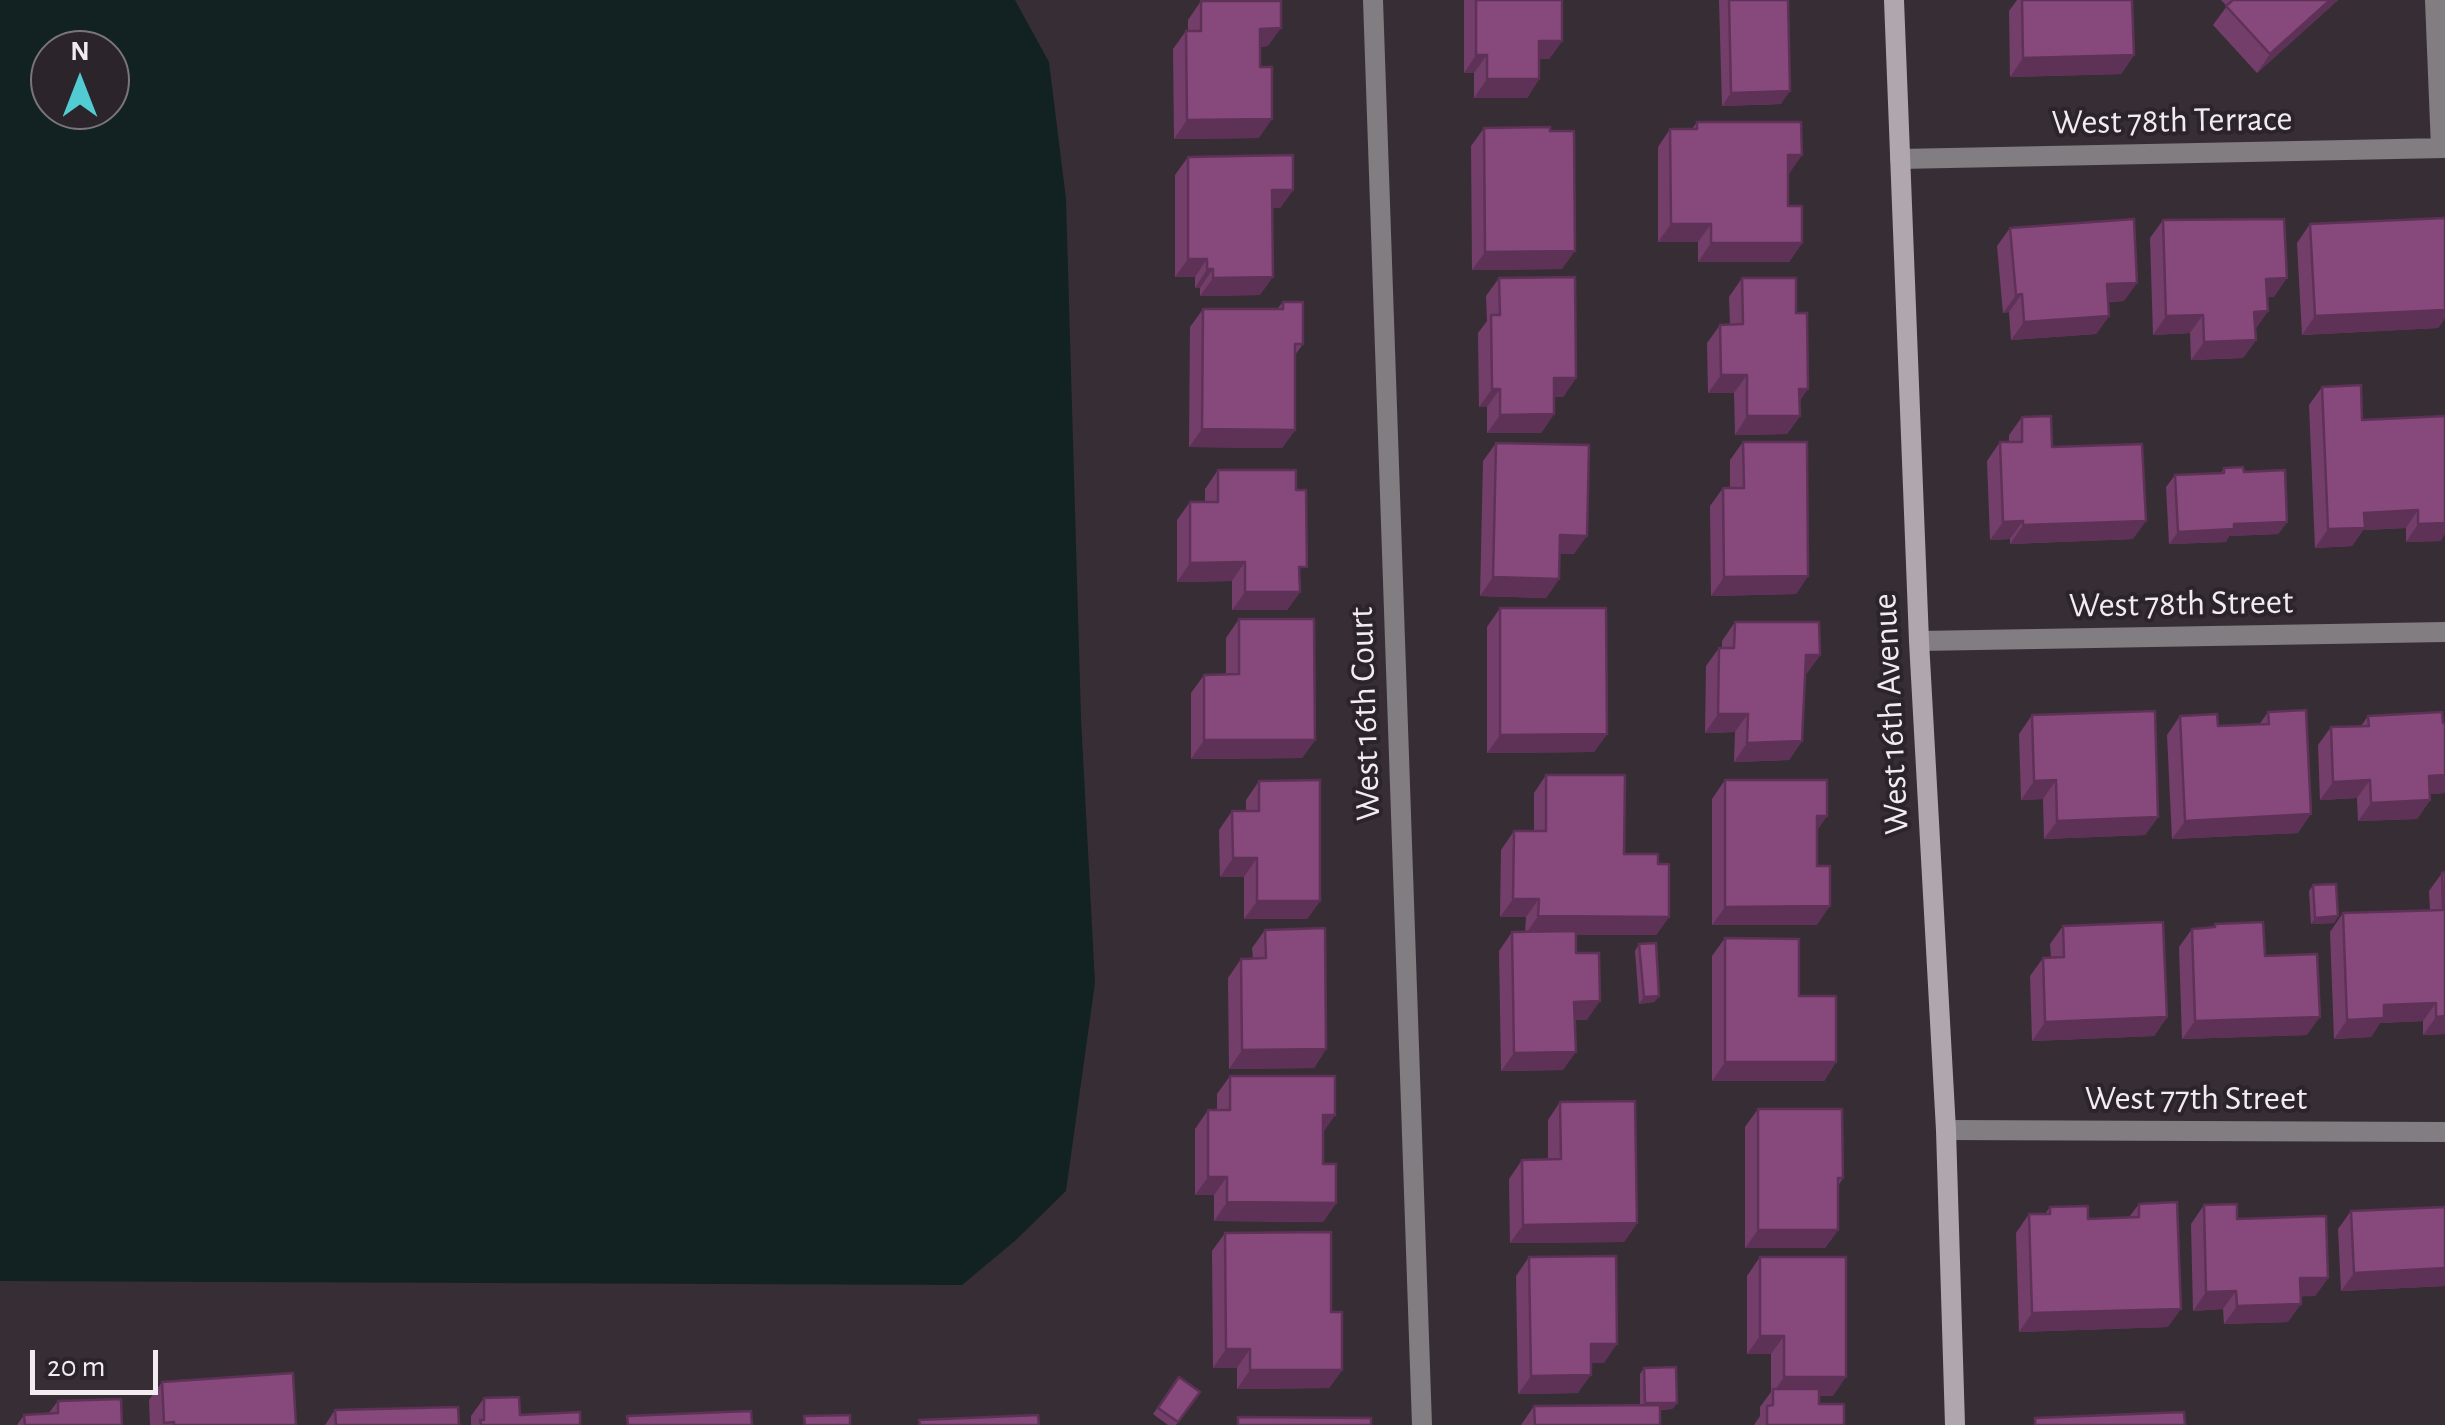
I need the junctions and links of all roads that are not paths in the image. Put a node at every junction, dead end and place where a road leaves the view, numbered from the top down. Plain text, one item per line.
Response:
1 (1373, 0) edge
2 (1894, 0) edge
3 (2435, 0) edge
4 (2443, 148) edge
5 (1900, 159) junction
6 (2445, 632) edge
7 (1919, 642) junction
8 (1946, 1130) junction
9 (2445, 1132) edge
10 (1422, 1425) edge
11 (1954, 1425) edge

1 - 10 street, West 16th Court
2 - 5 street, West 16th Avenue
3 - 4 street
4 - 5 street, West 78th Terrace
5 - 7 street, West 16th Avenue
6 - 7 street, West 78th Street
7 - 8 street, West 16th Avenue
8 - 9 street, West 77th Street
8 - 11 street, West 16th Avenue

